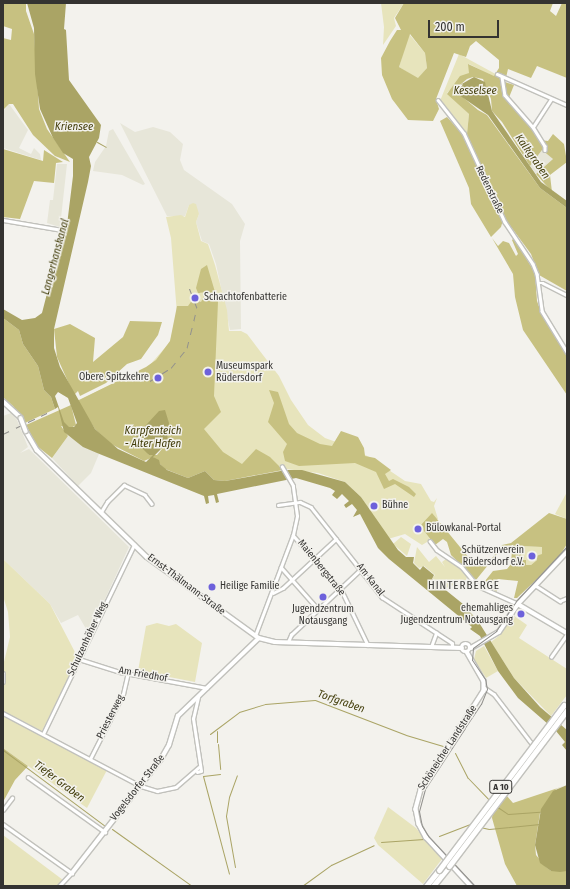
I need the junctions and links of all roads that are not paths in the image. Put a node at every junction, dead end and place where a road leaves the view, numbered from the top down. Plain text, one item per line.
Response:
1 (497, 74) dead end
2 (502, 78) junction
3 (551, 99) junction
4 (438, 100) dead end
5 (567, 104) edge
6 (533, 126) junction
7 (545, 150) dead end
8 (3, 220) edge
9 (62, 230) dead end
10 (538, 283) junction
11 (567, 294) edge
12 (567, 352) edge
13 (3, 401) edge
14 (282, 467) dead end
15 (297, 502) junction
16 (152, 504) dead end
17 (278, 506) dead end
18 (101, 513) junction
19 (293, 535) junction
20 (336, 539) junction
21 (430, 541) dead end
22 (134, 545) junction
23 (567, 552) edge
24 (314, 558) junction
25 (281, 567) junction
26 (362, 568) junction
27 (292, 578) junction
28 (535, 585) junction
29 (340, 589) junction
30 (273, 593) junction
31 (567, 598) edge
32 (518, 604) junction
33 (318, 609) junction
34 (436, 633) junction
35 (567, 634) edge
36 (257, 637) junction
37 (288, 642) junction
38 (368, 645) junction
39 (431, 647) junction
40 (453, 647) junction
41 (462, 648) junction
42 (471, 648) junction
43 (467, 652) junction
44 (552, 657) dead end
45 (79, 659) junction
46 (3, 673) edge
47 (128, 673) junction
48 (3, 682) edge
49 (207, 688) junction
50 (485, 688) junction
51 (198, 697) junction
52 (567, 701) edge
53 (567, 710) edge
54 (3, 714) edge
55 (43, 734) junction
56 (541, 752) dead end
57 (90, 759) junction
58 (28, 777) dead end
59 (141, 786) junction
60 (12, 798) dead end
61 (3, 810) edge
62 (3, 824) edge
63 (104, 832) junction
64 (72, 873) junction
65 (60, 886) edge
66 (426, 886) edge
67 (433, 886) edge
68 (471, 886) edge

1 - 2 street
2 - 3 street
2 - 6 street
3 - 5 street
3 - 6 street
4 - 10 street, Redenstraße
6 - 7 street
8 - 9 street
10 - 11 street
10 - 12 street, Redenstraße
13 - 18 main road, Ernst-Thälmann-Straße, bridge
14 - 15 street, Vogelsdorfer Straße
15 - 17 street
15 - 19 street, Vogelsdorfer Straße
15 - 20 street, Am Kanal
16 - 18 street
18 - 22 main road, Ernst-Thälmann-Straße
19 - 24 street, Maienbergstraße
19 - 25 street, Vogelsdorfer Straße
20 - 24 street
20 - 26 street, Am Kanal
21 - 32 street
22 - 36 main road, Ernst-Thälmann-Straße
22 - 45 street, Schulzenhöher Weg
23 - 28 main road
24 - 27 street
24 - 29 street, Maienbergstraße
25 - 27 street
25 - 30 street, Vogelsdorfer Straße
26 - 29 street
26 - 34 street, Am Kanal
27 - 30 street
27 - 33 street
28 - 31 street
28 - 32 main road
29 - 33 street
29 - 38 street, Maienbergstraße
30 - 36 street, Vogelsdorfer Straße
32 - 35 main road
32 - 42 main road
33 - 37 street
34 - 39 street
34 - 40 street, Am Kanal
35 - 44 street
36 - 37 main road, Ernst-Thälmann-Straße
36 - 49 main road, Vogelsdorfer Straße
37 - 38 main road, Ernst-Thälmann-Straße
38 - 39 main road, Ernst-Thälmann-Straße
39 - 40 main road, Ernst-Thälmann-Straße
40 - 41 main road, Ernst-Thälmann-Straße
41 - 42 main road, Ernst-Thälmann-Straße
41 - 43 main road
42 - 43 main road
43 - 50 main road
45 - 47 street, Am Friedhof
45 - 55 street, Schulzenhöher Weg
46 - 48 street
47 - 49 street, Am Friedhof
47 - 57 street, Priesterweg
49 - 51 main road, Vogelsdorfer Straße
50 - 56 street
50 - 68 main road, Schöneicher Landstraße
51 - 59 main road, Vogelsdorfer Straße
51 - 59 street
52 - 66 highway, A 10, bridge
53 - 67 highway, A 10, bridge
54 - 55 street
55 - 57 street
57 - 59 street
58 - 63 street
59 - 63 main road, Vogelsdorfer Straße
60 - 61 street
62 - 64 street
63 - 64 main road, Vogelsdorfer Straße
64 - 65 street, Vogelsdorfer Straße

